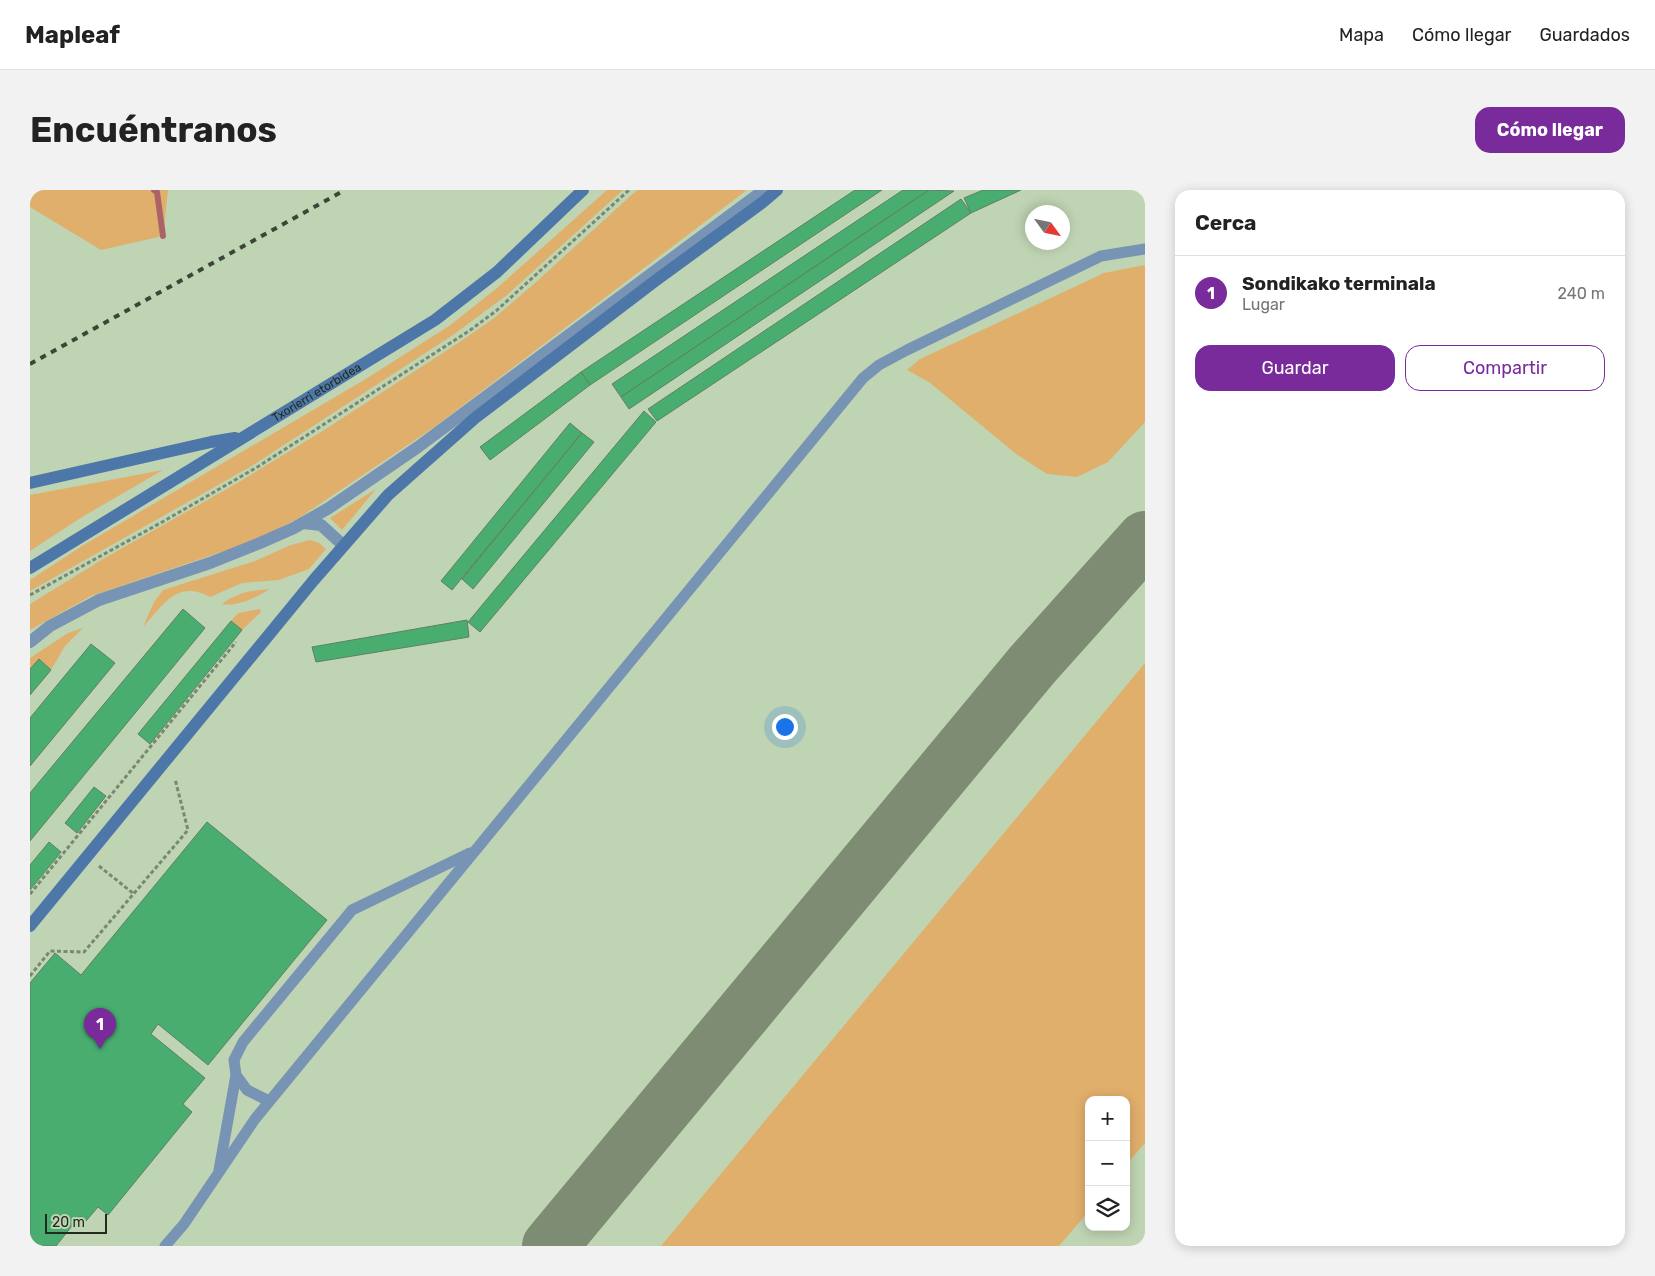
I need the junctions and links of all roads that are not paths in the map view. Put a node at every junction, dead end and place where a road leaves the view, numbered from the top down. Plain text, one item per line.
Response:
1 (583, 190) edge
2 (764, 190) edge
3 (777, 190) edge
4 (1145, 249) edge
5 (243, 437) junction
6 (30, 483) edge
7 (302, 523) junction
8 (344, 545) junction
9 (30, 568) edge
10 (30, 642) edge
11 (474, 852) junction
12 (30, 926) edge
13 (236, 1075) junction
14 (269, 1101) junction
15 (218, 1174) junction
16 (165, 1246) edge

1 - 5 street, Txorierri etorbidea
2 - 7 street
3 - 8 street
4 - 11 lane
5 - 6 street
5 - 9 street, Txorierri etorbidea
7 - 8 street
7 - 10 street
8 - 12 street
11 - 13 lane
11 - 14 lane
13 - 14 lane
13 - 15 lane
14 - 15 lane
15 - 16 lane

